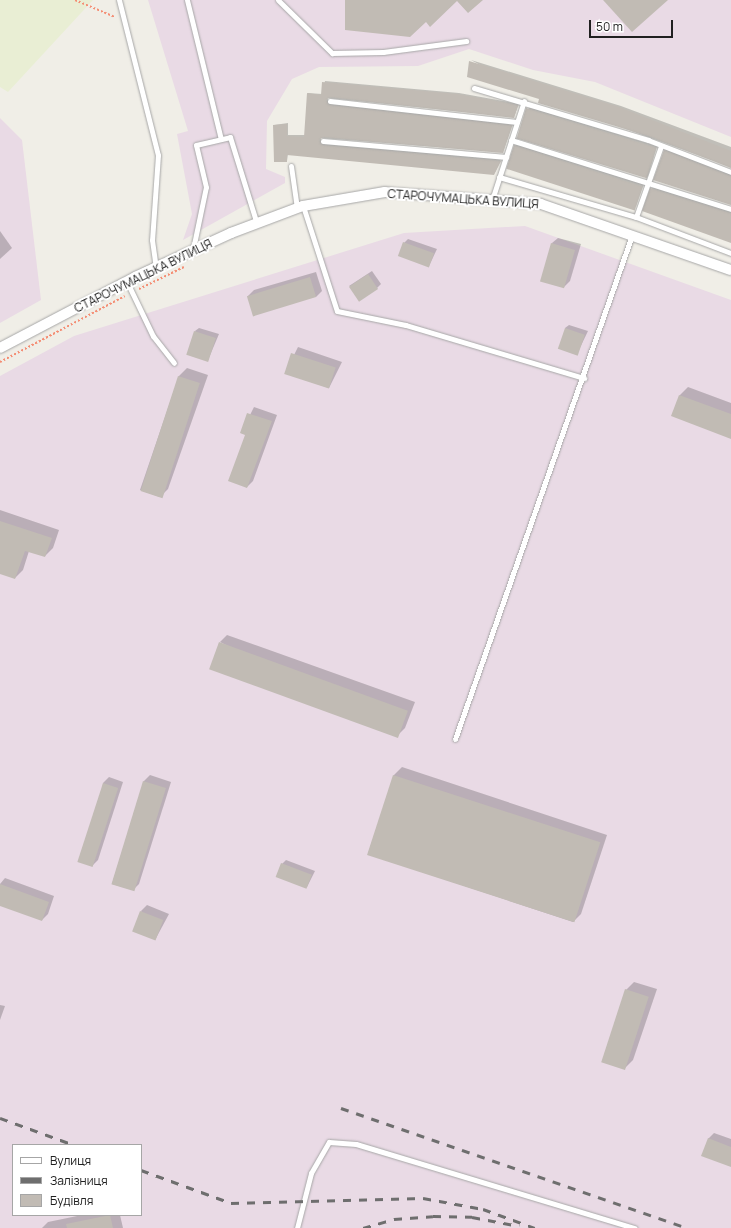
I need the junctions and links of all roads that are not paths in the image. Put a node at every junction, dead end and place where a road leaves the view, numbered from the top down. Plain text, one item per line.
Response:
1 (119, 0) edge
2 (187, 0) edge
3 (278, 0) edge
4 (466, 41) dead end
5 (474, 88) dead end
6 (330, 101) dead end
7 (524, 101) junction
8 (517, 122) junction
9 (220, 139) junction
10 (511, 140) junction
11 (323, 141) dead end
12 (661, 146) junction
13 (506, 157) junction
14 (291, 166) dead end
15 (731, 172) edge
16 (499, 178) junction
17 (650, 181) junction
18 (492, 200) junction
19 (300, 207) junction
20 (731, 210) edge
21 (636, 217) junction
22 (257, 224) junction
23 (633, 234) junction
24 (192, 251) junction
25 (731, 253) edge
26 (156, 268) junction
27 (731, 270) edge
28 (127, 282) junction
29 (0, 348) edge
30 (174, 362) dead end
31 (584, 378) junction
32 (455, 739) dead end
33 (297, 1228) edge
34 (635, 1228) edge

1 - 26 lane
2 - 9 lane
3 - 4 lane
5 - 7 lane
6 - 8 lane
7 - 8 lane
7 - 12 lane
8 - 10 lane
9 - 22 lane
9 - 24 lane
10 - 13 lane
10 - 17 lane
11 - 13 lane
12 - 15 lane
12 - 17 lane
13 - 16 lane
14 - 19 lane
16 - 18 lane
16 - 21 lane
17 - 20 lane
17 - 21 lane
18 - 19 street, СТАРОЧУМАЦЬКА ВУЛИЦЯ
18 - 23 street, СТАРОЧУМАЦЬКА ВУЛИЦЯ
19 - 22 street, СТАРОЧУМАЦЬКА ВУЛИЦЯ
19 - 31 lane
21 - 25 lane
22 - 24 street, СТАРОЧУМАЦЬКА ВУЛИЦЯ
23 - 27 street, СТАРОЧУМАЦЬКА ВУЛИЦЯ
23 - 31 lane
24 - 26 street, СТАРОЧУМАЦЬКА ВУЛИЦЯ
26 - 28 street, СТАРОЧУМАЦЬКА ВУЛИЦЯ
28 - 29 street, СТАРОЧУМАЦЬКА ВУЛИЦЯ
28 - 30 lane
31 - 32 lane
33 - 34 lane

